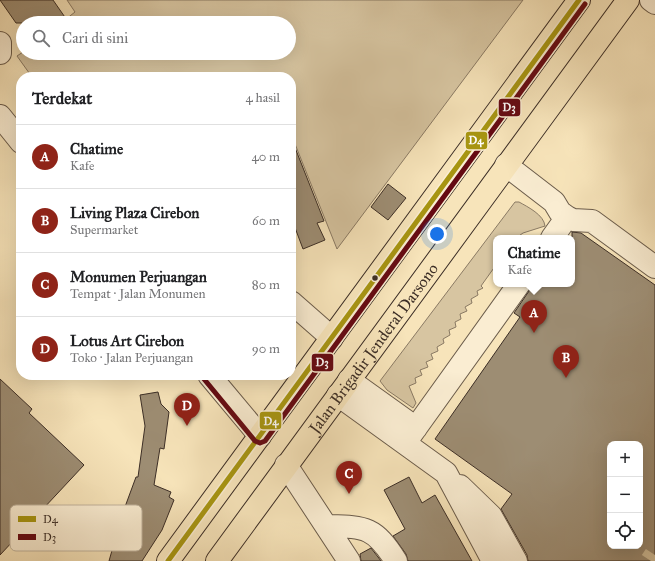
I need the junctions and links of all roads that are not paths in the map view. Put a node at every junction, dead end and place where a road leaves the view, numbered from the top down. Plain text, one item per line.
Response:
1 (578, 0) edge
2 (628, 0) edge
3 (651, 0) edge
4 (655, 3) edge
5 (0, 43) edge
6 (0, 53) edge
7 (0, 116) edge
8 (16, 136) edge
9 (503, 169) junction
10 (564, 215) junction
11 (554, 235) edge
12 (655, 267) edge
13 (517, 287) edge
14 (296, 306) edge
15 (332, 338) junction
16 (214, 380) edge
17 (343, 387) junction
18 (260, 436) junction
19 (410, 436) junction
20 (286, 465) junction
21 (446, 473) junction
22 (326, 526) junction
23 (168, 561) edge
24 (217, 561) edge
25 (349, 561) edge
26 (396, 561) edge
27 (493, 561) edge
28 (516, 561) edge

1 - 15 highway
2 - 9 highway, Jalan Brigadir Jenderal Darsono
3 - 4 street
5 - 6 street
7 - 8 street
9 - 10 street
9 - 17 highway, Jalan Brigadir Jenderal Darsono
10 - 11 street
10 - 12 street
13 - 19 street
14 - 15 street
15 - 18 highway
16 - 18 street
17 - 19 street
17 - 19 street
17 - 20 highway, Jalan Brigadir Jenderal Darsono
18 - 23 highway
19 - 21 street
20 - 22 street
20 - 24 highway, Jalan Brigadir Jenderal Darsono
21 - 27 street
21 - 28 street
22 - 25 street
22 - 26 street

